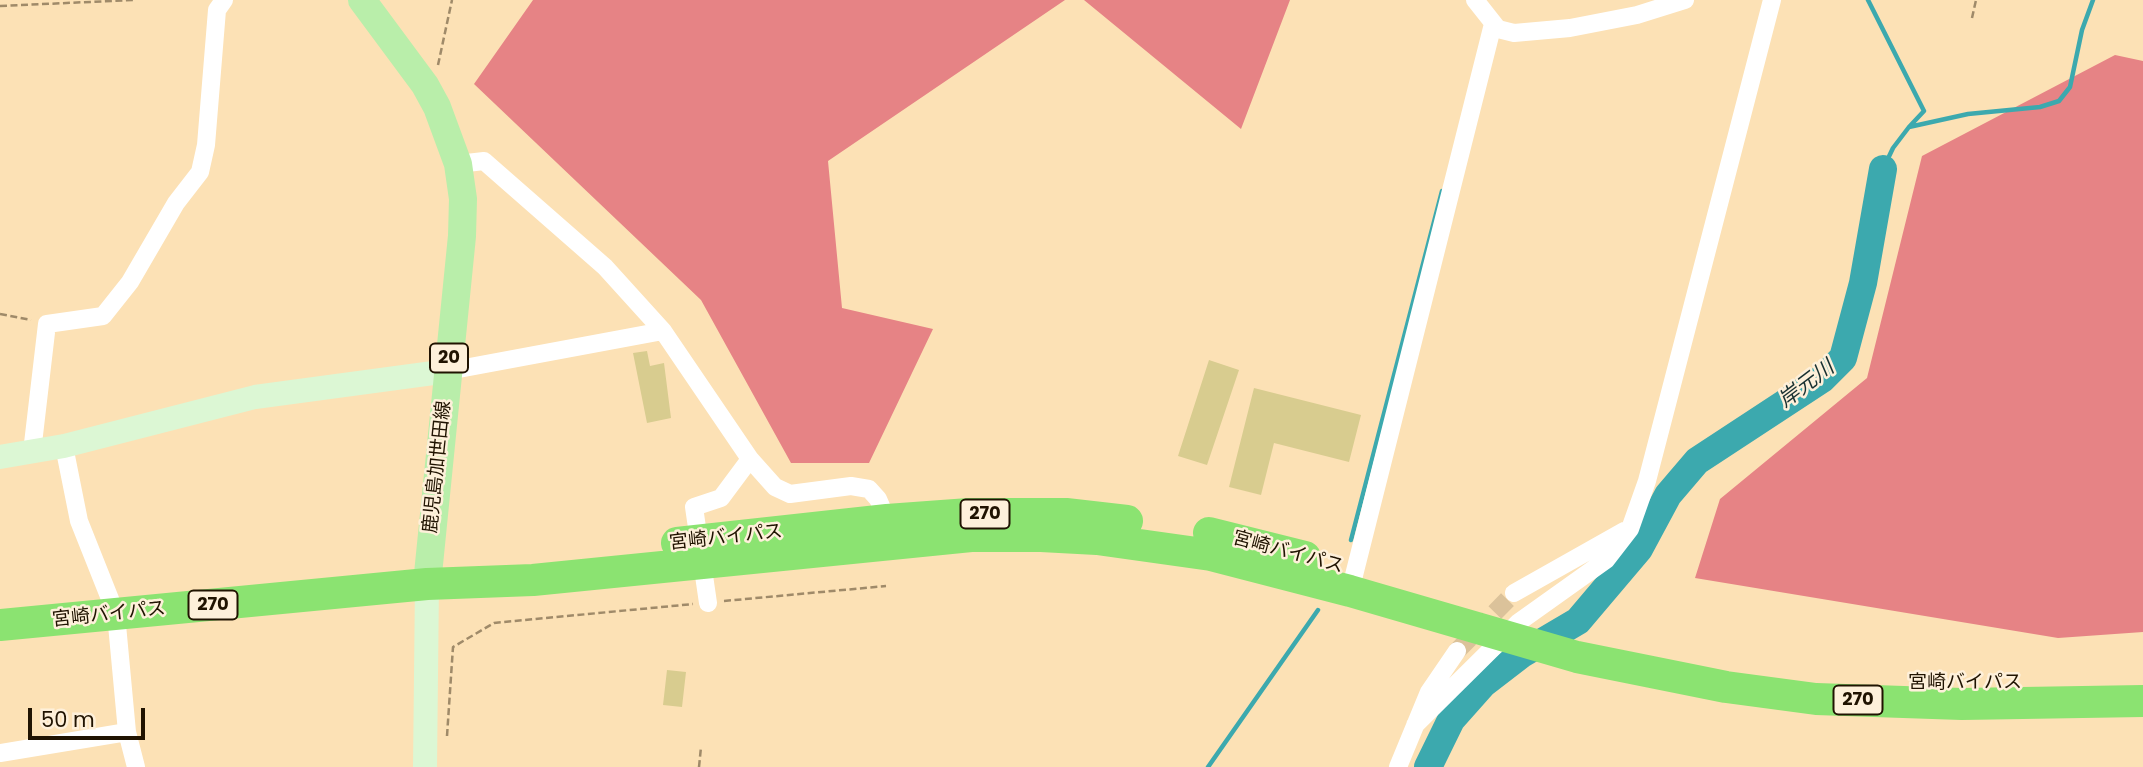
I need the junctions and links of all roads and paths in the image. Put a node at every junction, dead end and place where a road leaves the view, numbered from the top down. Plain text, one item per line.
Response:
1 (133, 0) edge
2 (224, 0) edge
3 (362, 0) edge
4 (452, 0) edge
5 (1475, 0) edge
6 (1685, 0) edge
7 (1772, 0) edge
8 (1976, 0) edge
9 (0, 6) edge
10 (1972, 18) dead end
11 (1493, 24) junction
12 (438, 66) dead end
13 (458, 164) junction
14 (0, 314) edge
15 (47, 324) junction
16 (663, 331) junction
17 (448, 371) junction
18 (64, 446) junction
19 (32, 452) junction
20 (0, 457) edge
21 (750, 459) junction
22 (887, 520) junction
23 (1630, 527) junction
24 (1352, 581) junction
25 (427, 584) junction
26 (886, 586) dead end
27 (708, 603) junction
28 (116, 614) junction
29 (1518, 624) junction
30 (0, 625) edge
31 (1585, 648) junction
32 (1457, 651) tunnel mouth
33 (2143, 681) edge
34 (2143, 701) edge
35 (1415, 725) junction
36 (127, 732) junction
37 (447, 740) dead end
38 (701, 747) dead end
39 (0, 753) edge
40 (136, 767) edge
41 (425, 767) edge
42 (699, 767) edge
43 (1398, 767) edge

1 - 9 path
2 - 15 street
3 - 13 main road, 鹿児島加世田線 / 20
4 - 12 path
5 - 11 street
6 - 11 street
7 - 23 street
8 - 10 path
11 - 24 street
13 - 16 street
13 - 17 main road, 鹿児島加世田線 / 20
14 - 15 path
15 - 19 street
16 - 17 street
16 - 21 street
17 - 18 street
17 - 25 main road, 鹿児島加世田線 / 20
18 - 19 street
18 - 28 street
19 - 20 street
21 - 22 street
21 - 27 street
22 - 24 highway, 宮崎バイパス / 270
22 - 25 highway, 宮崎バイパス / 270
23 - 29 street
23 - 29 street
24 - 25 highway, 宮崎バイパス / 270
24 - 29 highway, 宮崎バイパス / 270
25 - 28 highway, 宮崎バイパス / 270
25 - 41 street
26 - 27 path
27 - 37 path
28 - 30 highway, 宮崎バイパス / 270
28 - 36 street
29 - 31 highway, 宮崎バイパス / 270
29 - 35 street
31 - 33 highway, 宮崎バイパス / 270
31 - 34 highway, 宮崎バイパス / 270
32 - 35 street
35 - 43 street
36 - 39 street
36 - 40 street
38 - 42 path

